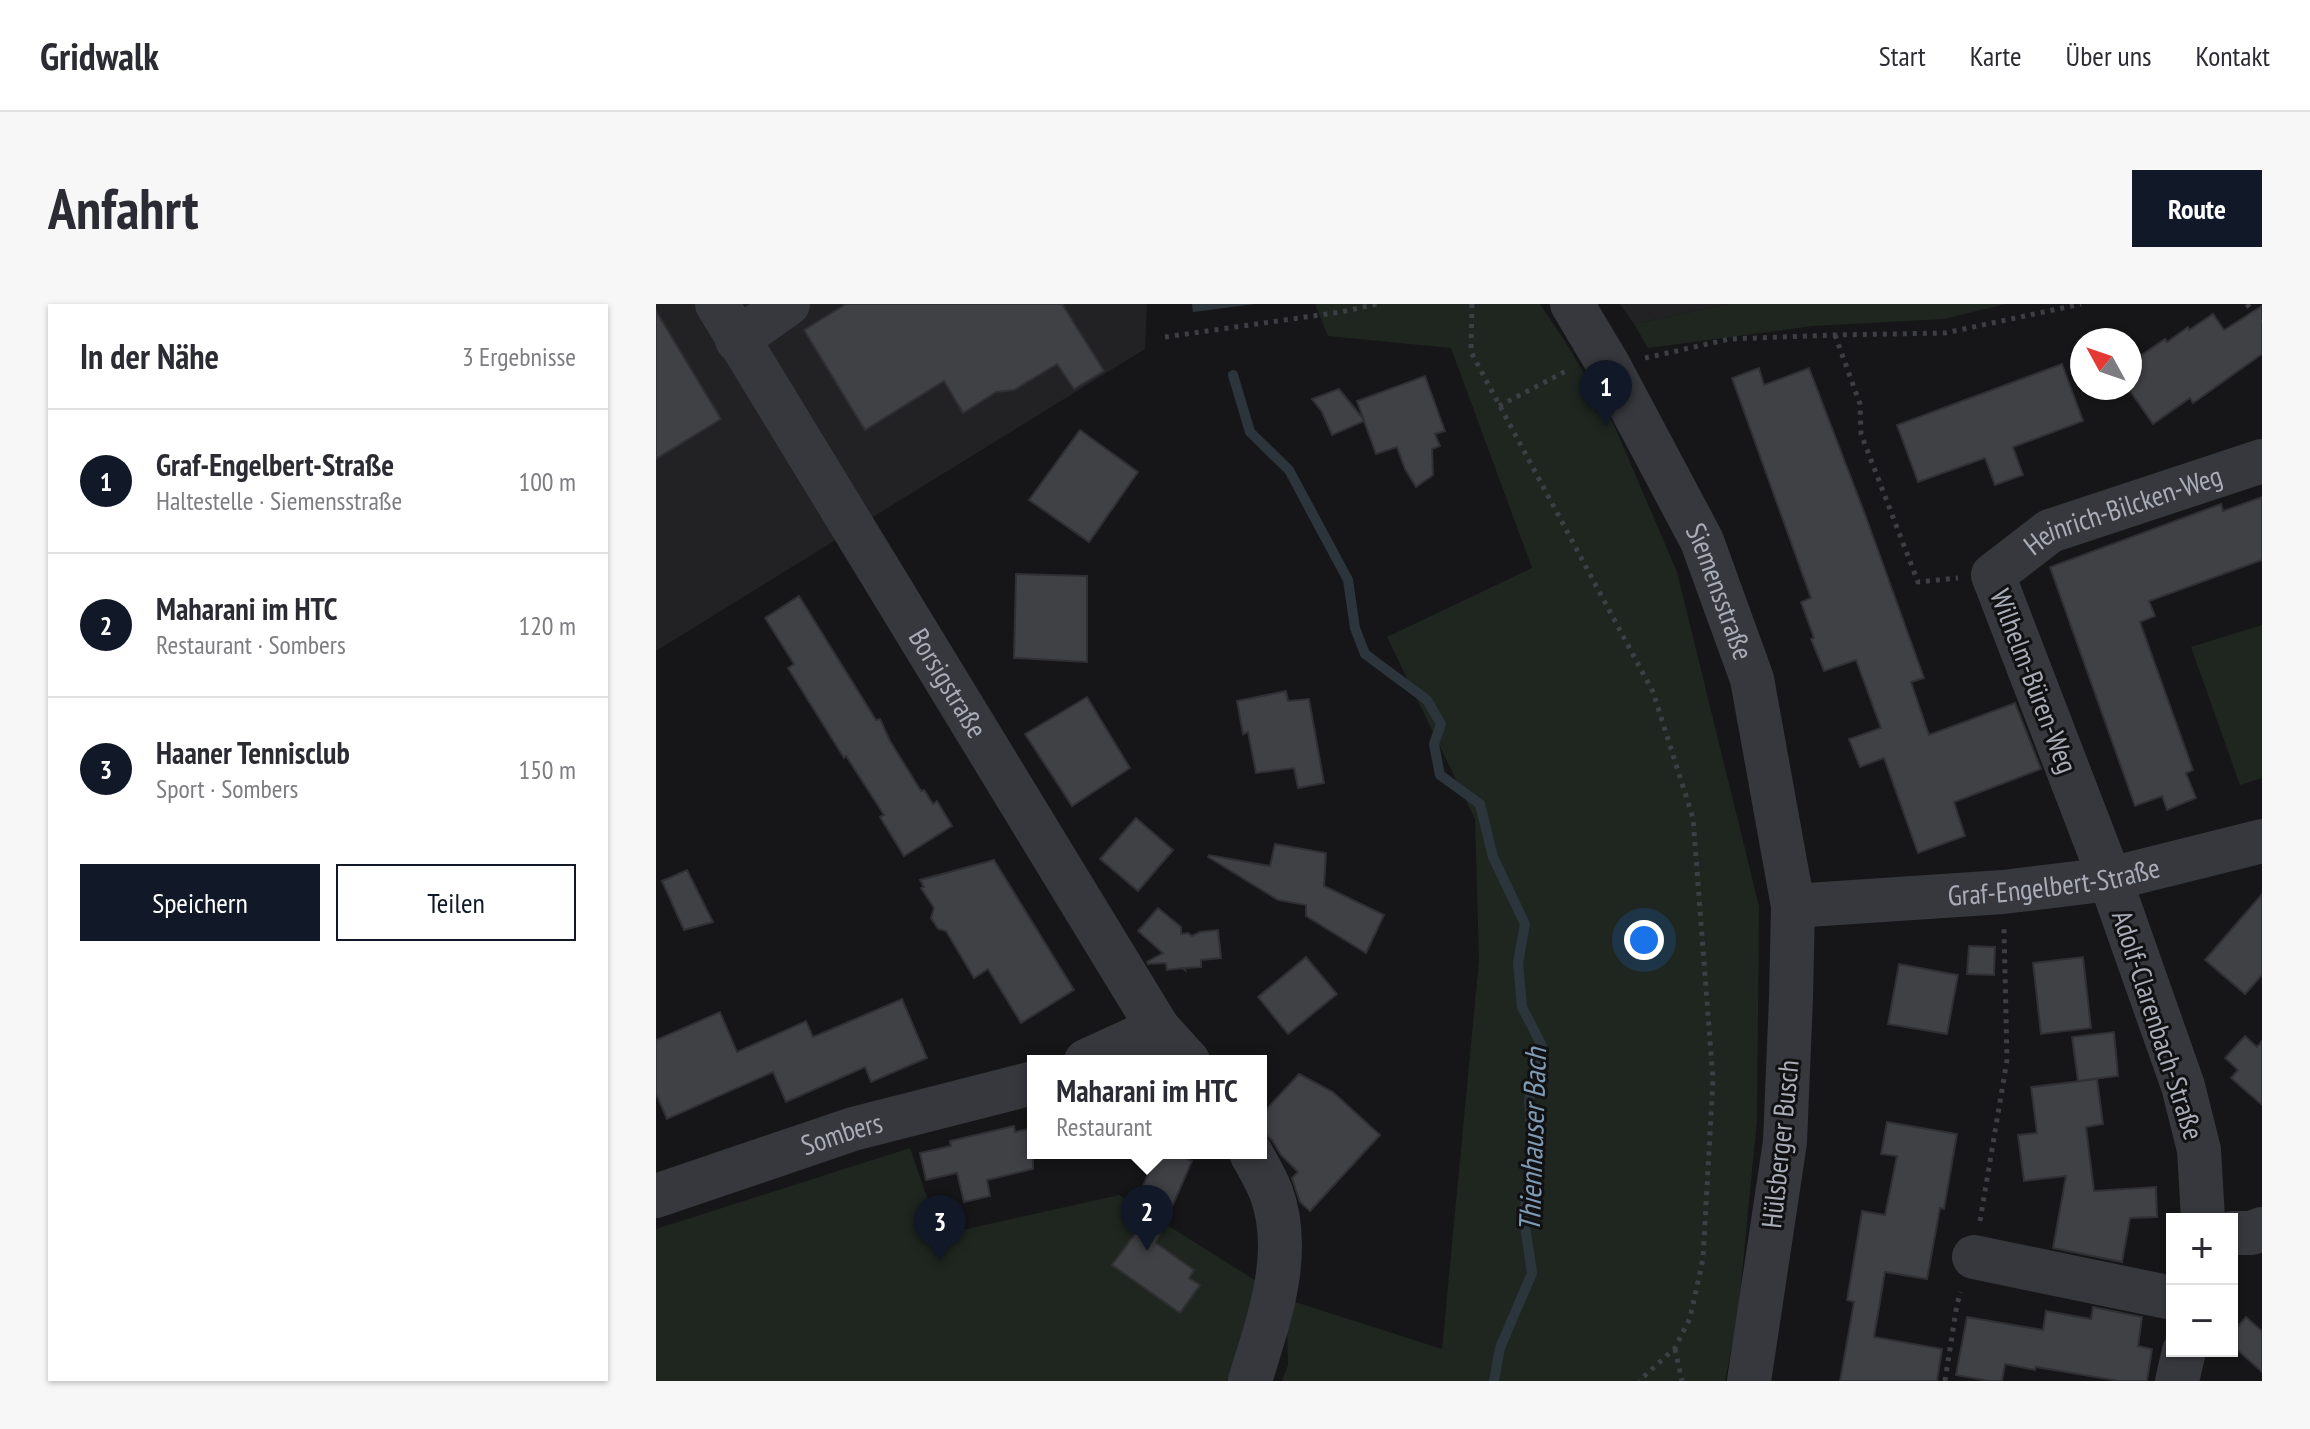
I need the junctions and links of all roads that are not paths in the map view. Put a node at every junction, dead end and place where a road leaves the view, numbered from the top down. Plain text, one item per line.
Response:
1 (788, 304) edge
2 (1572, 304) edge
3 (727, 322) edge
4 (2262, 461) edge
5 (1993, 575) joint
6 (2262, 841) edge
7 (2110, 879) junction
8 (1793, 906) junction
9 (1158, 1028) junction
10 (1099, 1055) edge
11 (1183, 1055) edge
12 (1027, 1085) edge
13 (1254, 1159) edge
14 (656, 1196) edge
15 (2203, 1213) edge
16 (2262, 1229) edge
17 (2238, 1233) edge
18 (1974, 1257) road end
19 (2166, 1297) edge
20 (2183, 1357) edge
21 (1250, 1381) edge
22 (1749, 1381) edge
23 (2177, 1381) edge

1 - 3 street, Borsigstraße
2 - 8 street, Siemensstraße
3 - 9 street, Borsigstraße
4 - 5 street, Heinrich-Bilcken-Weg
5 - 7 street, Wilhelm-Büren-Weg
6 - 7 street, Graf-Engelbert-Straße
7 - 8 street, Graf-Engelbert-Straße
7 - 15 street, Adolf-Clarenbach-Straße
8 - 22 street, Hülsberger Busch
9 - 10 street
9 - 11 street
12 - 14 street, Sombers
13 - 21 street
16 - 17 street
18 - 19 street
20 - 23 street

